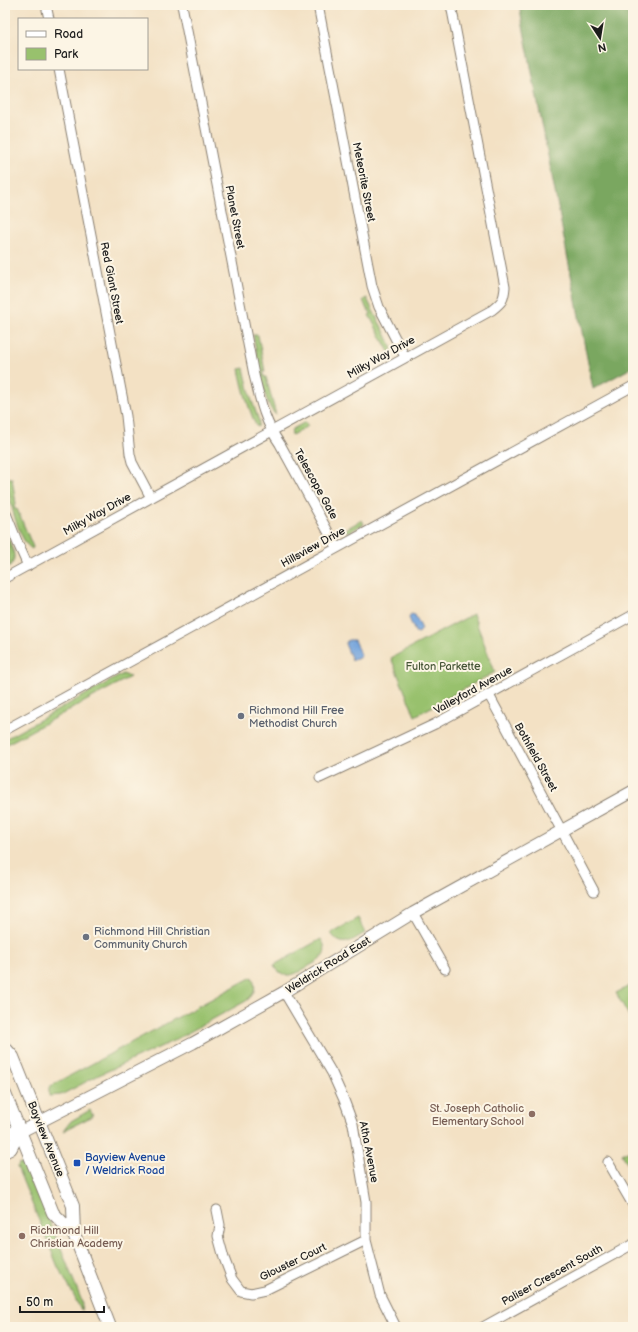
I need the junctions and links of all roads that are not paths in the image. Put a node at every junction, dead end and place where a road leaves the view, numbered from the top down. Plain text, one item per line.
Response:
1 (46, 5) edge
2 (182, 5) edge
3 (318, 5) edge
4 (451, 5) edge
5 (49, 18) edge
6 (58, 70) edge
7 (405, 357) junction
8 (633, 386) edge
9 (272, 432) junction
10 (151, 498) junction
11 (5, 511) edge
12 (337, 548) junction
13 (28, 566) junction
14 (5, 578) edge
15 (633, 615) edge
16 (489, 695) junction
17 (5, 730) edge
18 (320, 778) dead end
19 (633, 791) edge
20 (561, 831) junction
21 (594, 891) dead end
22 (413, 913) junction
23 (445, 969) dead end
24 (284, 992) junction
25 (5, 1048) edge
26 (5, 1094) edge
27 (39, 1122) junction
28 (20, 1132) junction
29 (5, 1133) edge
30 (5, 1152) edge
31 (608, 1162) dead end
32 (633, 1205) edge
33 (217, 1210) dead end
34 (74, 1234) junction
35 (366, 1240) junction
36 (633, 1244) edge
37 (110, 1327) edge
38 (396, 1327) edge
39 (483, 1327) edge

1 - 5 street
2 - 9 street, Planet Street
3 - 7 street, Meteorite Street
4 - 7 street, Milky Way Drive
6 - 10 street, Red Giant Street
7 - 9 street, Milky Way Drive
8 - 12 street, Hillsview Drive
9 - 10 street, Milky Way Drive
9 - 12 street, Telescope Gate
10 - 13 street, Milky Way Drive
11 - 13 street
12 - 17 street, Hillsview Drive
13 - 14 street, Milky Way Drive
15 - 16 street, Valleyford Avenue
16 - 18 street, Valleyford Avenue
16 - 20 street, Bothfield Street
19 - 20 street, Weldrick Road East
20 - 21 street, Bothfield Street
20 - 22 street, Weldrick Road East
22 - 23 street
22 - 24 street, Weldrick Road East
24 - 27 street, Weldrick Road East
24 - 35 street, Atha Avenue
25 - 27 main road, Bayview Avenue
26 - 28 main road, Bayview Avenue
27 - 28 street, Weldrick Road East
27 - 34 main road, Bayview Avenue
28 - 29 street, Weldrick Road East
28 - 30 street
28 - 34 main road, Bayview Avenue
31 - 32 street
33 - 35 street, Glouster Court
34 - 37 main road, Bayview Avenue
35 - 38 street, Atha Avenue
36 - 39 street, Paliser Crescent South

